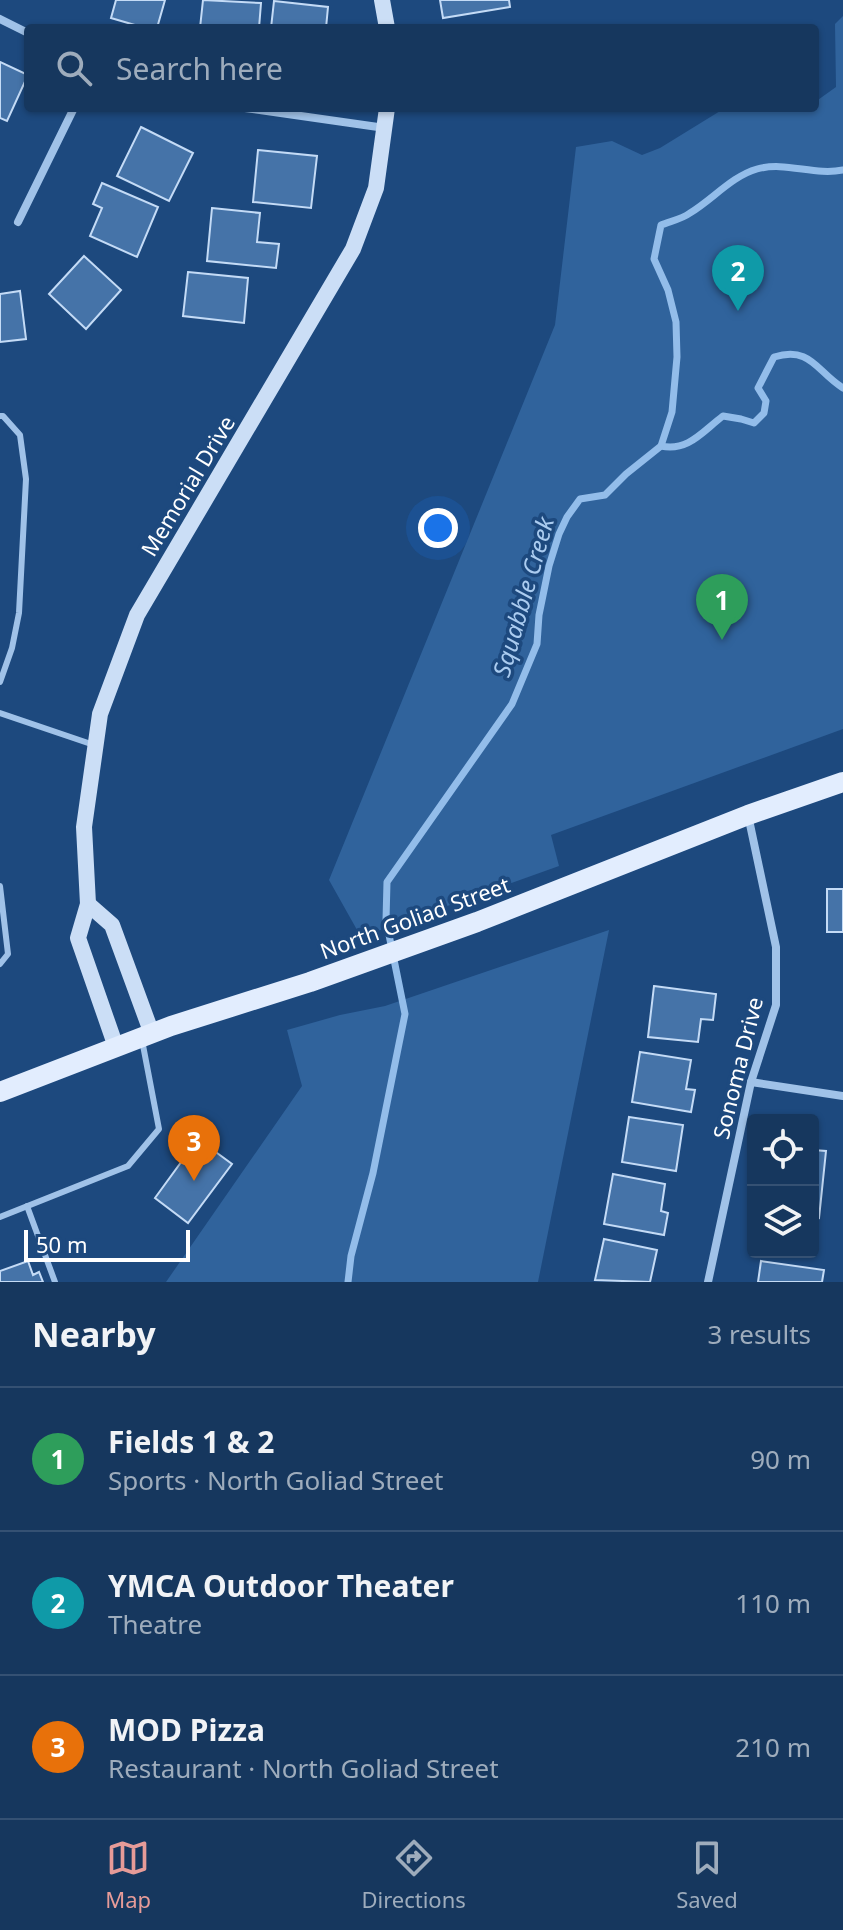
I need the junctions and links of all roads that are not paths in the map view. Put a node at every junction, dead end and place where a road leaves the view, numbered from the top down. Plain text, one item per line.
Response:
1 (382, 0) edge
2 (0, 19) edge
3 (386, 24) edge
4 (24, 31) edge
5 (72, 112) edge
6 (273, 112) edge
7 (387, 112) edge
8 (385, 128) junction
9 (18, 222) dead end
10 (0, 416) edge
11 (0, 682) edge
12 (0, 713) edge
13 (94, 745) junction
14 (843, 782) edge
15 (748, 815) junction
16 (0, 886) edge
17 (88, 904) junction
18 (0, 964) edge
19 (147, 1036) junction
20 (116, 1047) junction
21 (751, 1082) junction
22 (0, 1092) edge
23 (843, 1096) edge
24 (27, 1206) junction
25 (0, 1217) edge
26 (55, 1282) edge
27 (708, 1282) edge

1 - 3 street
2 - 4 street
5 - 9 street
6 - 8 street
7 - 8 street, Memorial Drive
8 - 13 street, Memorial Drive
10 - 11 lane
12 - 13 lane
13 - 17 street, Memorial Drive
14 - 15 main road, North Goliad Street
15 - 19 main road, North Goliad Street
15 - 21 street, Sonoma Drive
16 - 18 lane
17 - 19 street
17 - 20 street, Memorial Drive
19 - 20 main road, North Goliad Street
19 - 24 lane
20 - 22 main road, North Goliad Street
21 - 23 street
21 - 27 street, Sonoma Drive
24 - 25 lane
24 - 26 lane

